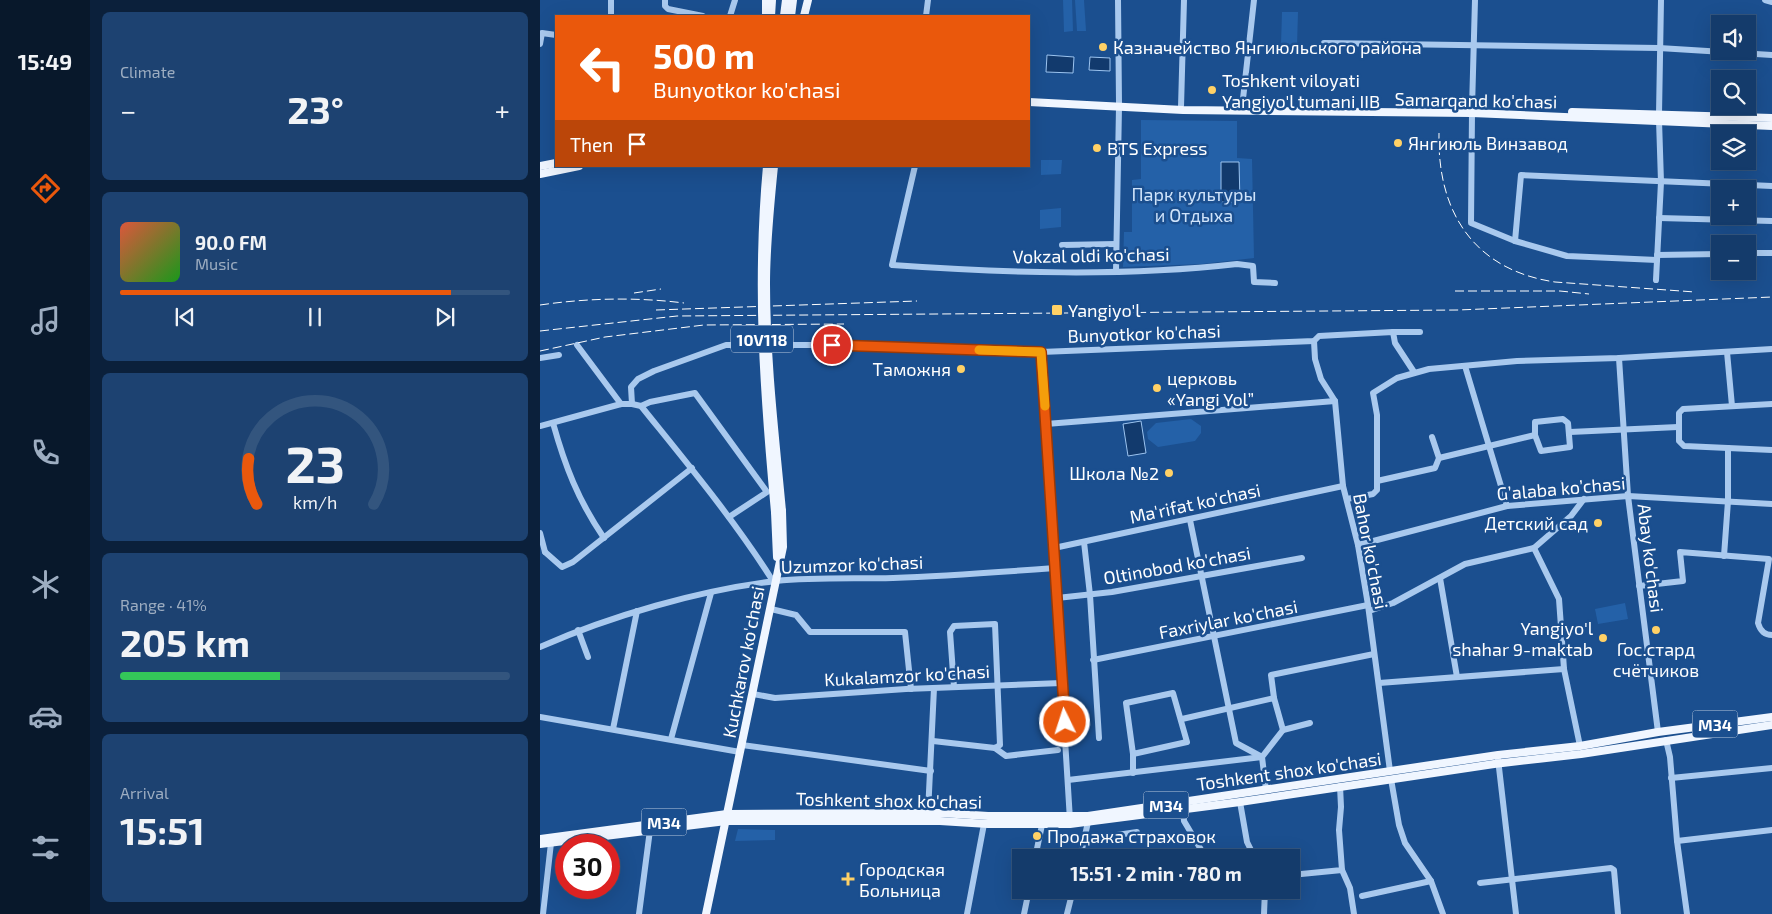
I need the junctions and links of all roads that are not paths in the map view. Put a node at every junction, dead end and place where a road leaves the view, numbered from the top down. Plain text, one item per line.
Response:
1 (610, 0) edge
2 (665, 0) edge
3 (735, 0) edge
4 (766, 0) edge
5 (772, 0) edge
6 (786, 0) edge
7 (793, 0) edge
8 (808, 0) edge
9 (812, 0) edge
10 (928, 0) edge
11 (1118, 0) edge
12 (1184, 0) edge
13 (1254, 0) edge
14 (1474, 0) edge
15 (1661, 0) edge
16 (1765, 0) edge
17 (1772, 2) edge
18 (611, 15) edge
19 (698, 15) edge
20 (730, 15) edge
21 (766, 15) edge
22 (772, 15) edge
23 (784, 15) edge
24 (791, 15) edge
25 (804, 15) edge
26 (809, 15) edge
27 (926, 15) edge
28 (555, 35) edge
29 (1324, 43) dead end
30 (540, 44) edge
31 (1474, 44) junction
32 (1659, 48) junction
33 (1772, 55) edge
34 (1030, 97) edge
35 (1030, 102) edge
36 (1119, 105) junction
37 (1181, 107) junction
38 (1241, 110) junction
39 (1472, 111) junction
40 (1659, 117) junction
41 (1772, 118) edge
42 (1772, 126) edge
43 (555, 163) edge
44 (540, 166) edge
45 (574, 167) edge
46 (767, 167) edge
47 (774, 167) edge
48 (915, 167) edge
49 (540, 174) edge
50 (1661, 182) junction
51 (1772, 186) edge
52 (1659, 218) junction
53 (1772, 221) edge
54 (1515, 241) junction
55 (1116, 244) junction
56 (1062, 245) dead end
57 (1756, 253) edge
58 (1772, 253) edge
59 (1711, 255) edge
60 (1657, 258) junction
61 (1116, 272) junction
62 (1656, 280) dead end
63 (1275, 283) dead end
64 (1393, 332) junction
65 (1420, 332) dead end
66 (1314, 341) junction
67 (577, 345) dead end
68 (1772, 349) edge
69 (1041, 352) junction
70 (1727, 352) junction
71 (559, 355) dead end
72 (540, 358) edge
73 (1619, 358) junction
74 (1465, 366) junction
75 (1414, 372) junction
76 (1335, 402) junction
77 (621, 404) junction
78 (632, 404) junction
79 (1772, 404) edge
80 (641, 406) junction
81 (1732, 406) junction
82 (553, 423) junction
83 (1046, 424) junction
84 (540, 426) edge
85 (1678, 427) junction
86 (1623, 430) junction
87 (1570, 432) junction
88 (1535, 435) junction
89 (1432, 437) dead end
90 (1489, 446) junction
91 (1728, 448) junction
92 (1772, 450) edge
93 (1439, 458) junction
94 (692, 468) junction
95 (1377, 481) junction
96 (1343, 486) junction
97 (1628, 496) junction
98 (1347, 499) junction
99 (1584, 499) junction
100 (1728, 501) junction
101 (1772, 504) edge
102 (1507, 506) junction
103 (779, 512) junction
104 (729, 517) junction
105 (1190, 520) junction
106 (540, 533) edge
107 (604, 538) junction
108 (1084, 542) junction
109 (1358, 546) junction
110 (1054, 548) junction
111 (1534, 548) junction
112 (542, 553) edge
113 (1724, 556) junction
114 (1302, 558) dead end
115 (1055, 568) junction
116 (1201, 576) junction
117 (1440, 578) junction
118 (776, 581) junction
119 (1639, 586) junction
120 (711, 593) junction
121 (1090, 595) junction
122 (1057, 598) junction
123 (1368, 608) junction
124 (771, 609) junction
125 (637, 611) junction
126 (578, 630) junction
127 (1772, 635) edge
128 (1213, 638) junction
129 (540, 647) edge
130 (1374, 654) junction
131 (588, 657) dead end
132 (1093, 660) junction
133 (1564, 669) junction
134 (1457, 677) junction
135 (1062, 683) junction
136 (1379, 684) junction
137 (998, 686) junction
138 (954, 687) junction
139 (934, 688) junction
140 (911, 689) junction
141 (753, 694) junction
142 (1274, 698) junction
143 (1227, 708) junction
144 (1772, 716) edge
145 (540, 717) edge
146 (1182, 718) junction
147 (1310, 723) dead end
148 (1772, 725) edge
149 (613, 729) junction
150 (1282, 730) junction
151 (1661, 731) junction
152 (1099, 738) dead end
153 (672, 739) junction
154 (1662, 740) junction
155 (933, 741) junction
156 (1580, 746) junction
157 (741, 748) junction
158 (995, 748) junction
159 (1058, 750) dead end
160 (1132, 754) junction
161 (1262, 757) junction
162 (1498, 759) junction
163 (1772, 768) edge
164 (931, 772) junction
165 (1133, 773) junction
166 (1391, 775) junction
167 (1671, 778) junction
168 (1068, 780) junction
169 (1340, 786) junction
170 (1266, 790) junction
171 (1240, 802) junction
172 (1183, 810) junction
173 (928, 813) junction
174 (727, 817) junction
175 (1070, 820) junction
176 (1088, 822) junction
177 (984, 824) junction
178 (1042, 825) junction
179 (650, 830) junction
180 (1772, 830) edge
181 (1137, 832) dead end
182 (540, 839) edge
183 (1084, 840) junction
184 (1677, 841) junction
185 (551, 843) junction
186 (540, 844) edge
187 (1037, 849) edge
188 (1082, 849) edge
189 (1200, 849) edge
190 (1250, 849) edge
191 (1342, 870) junction
192 (1300, 874) edge
193 (1512, 880) junction
194 (1430, 881) junction
195 (1480, 883) dead end
196 (1362, 896) dead end
197 (1027, 899) edge
198 (1071, 899) edge
199 (1265, 899) edge
200 (542, 914) edge
201 (639, 914) edge
202 (706, 914) edge
203 (967, 914) edge
204 (1024, 914) edge
205 (1067, 914) edge
206 (1264, 914) edge
207 (1354, 914) edge
208 (1443, 914) edge
209 (1516, 914) edge
210 (1618, 914) edge
211 (1686, 914) edge

1 - 18 street
2 - 19 street
3 - 20 street
4 - 21 main road
5 - 22 main road
6 - 23 main road
7 - 24 main road
8 - 25 main road
9 - 26 main road
10 - 27 street
11 - 36 street
12 - 37 street
13 - 38 street
14 - 31 street
15 - 32 street
16 - 17 street
28 - 30 street
29 - 31 street
31 - 32 street
31 - 39 street
32 - 33 street
32 - 40 street
34 - 36 main road, Samarqand ko'chasi
35 - 36 main road, Samarqand ko'chasi
36 - 37 main road, Samarqand ko'chasi
36 - 38 main road, Samarqand ko'chasi
36 - 55 street
37 - 38 main road, Samarqand ko'chasi
38 - 39 main road, Samarqand ko'chasi
39 - 40 main road, Samarqand ko'chasi
39 - 54 street
40 - 41 main road, Samarqand ko'chasi
40 - 42 main road, Samarqand ko'chasi
40 - 50 street
43 - 44 main road
45 - 49 main road
46 - 103 main road, 10V118, bridge
47 - 103 main road, 10V118, bridge
48 - 61 street, Vokzal oldi ko'chasi
50 - 51 street
50 - 52 street
50 - 54 street
52 - 53 street
52 - 60 street
54 - 60 street
55 - 56 street
55 - 61 street
57 - 58 street
59 - 60 street
60 - 62 street
61 - 63 street, Vokzal oldi ko'chasi
64 - 65 street, Bunyotkor ko'chasi
64 - 66 street, Bunyotkor ko'chasi
64 - 75 street
66 - 69 street, Bunyotkor ko'chasi
66 - 76 street, Bahor ko'chasi
67 - 77 street
68 - 70 street
69 - 78 street, Bunyotkor ko'chasi
69 - 83 street
70 - 73 street
70 - 81 street
71 - 72 street
73 - 74 street
73 - 86 street, Abay ko'chasi
74 - 75 street
74 - 90 street
75 - 95 street
76 - 83 street
76 - 96 street, Bahor ko'chasi
77 - 78 street
77 - 82 street
78 - 80 street
79 - 81 street
80 - 94 street, Kuchkarov ko'chasi
80 - 104 street
81 - 85 street
82 - 84 street
82 - 107 street
83 - 110 street
85 - 86 street
85 - 91 street
86 - 87 street
86 - 97 street, Abay ko'chasi
87 - 88 street
87 - 88 street
88 - 90 street
89 - 93 street
90 - 93 street
90 - 102 street
91 - 92 street
91 - 100 street
93 - 95 street
94 - 104 street, Kuchkarov ko'chasi
94 - 107 street
95 - 98 street
96 - 98 street, Bahor ko'chasi
96 - 105 street, Ma'rifat ko'chasi
97 - 99 street, G’alaba ko’chasi
97 - 100 street, G’alaba ko’chasi
97 - 119 street, Abay ko'chasi
98 - 109 street, Bahor ko'chasi
99 - 102 street, G’alaba ko’chasi
99 - 111 street
100 - 101 street, G’alaba ko’chasi
100 - 113 street
102 - 109 street, G’alaba ko’chasi
103 - 118 main road, 10V118
104 - 118 street, Kuchkarov ko'chasi
105 - 108 street, Ma'rifat ko'chasi
105 - 116 street
106 - 112 street
107 - 112 street
108 - 110 street, Ma'rifat ko'chasi
108 - 121 street
109 - 123 street, Bahor ko'chasi
110 - 115 street
111 - 117 street, Faxriylar ko'chasi
111 - 133 street
113 - 119 street
113 - 127 street
114 - 116 street, Oltinobod ko'chasi
115 - 118 street, Uzumzor ko'chasi
115 - 122 street
116 - 121 street, Oltinobod ko'chasi
116 - 128 street
117 - 123 street, Faxriylar ko'chasi
117 - 134 street
118 - 120 street, Uzumzor ko'chasi
118 - 124 main road, Kuchkarov ko'chasi / 10V118
119 - 151 street, Abay ko'chasi
120 - 125 street, Uzumzor ko'chasi
120 - 153 street
121 - 122 street, Oltinobod ko'chasi
121 - 132 street
122 - 135 street
123 - 128 street, Faxriylar ko'chasi
123 - 130 street, Bahor ko'chasi
124 - 140 street
124 - 141 main road, Kuchkarov ko'chasi / 10V118
125 - 126 street, Uzumzor ko'chasi
125 - 149 street
126 - 129 street, Uzumzor ko'chasi
126 - 131 street
128 - 132 street, Faxriylar ko'chasi
128 - 143 street
130 - 136 street, Bahor ko'chasi
130 - 142 street
132 - 152 street
133 - 134 street
133 - 156 street
134 - 136 street
135 - 137 street, Kukalamzor ko'chasi
135 - 168 street
136 - 166 street, Bahor ko'chasi
137 - 138 street, Kukalamzor ko'chasi
137 - 138 street
137 - 158 street
138 - 139 street, Kukalamzor ko'chasi
139 - 140 street, Kukalamzor ko'chasi
139 - 155 street
140 - 141 street, Kukalamzor ko'chasi
141 - 157 main road, Kuchkarov ko'chasi / 10V118
142 - 143 street
142 - 150 street
143 - 146 street
143 - 161 street
144 - 151 main road, Toshkent shox ko'chasi / M34
145 - 149 street
146 - 160 street
146 - 160 street
147 - 150 street
148 - 154 main road, M34
149 - 153 street
150 - 161 street
151 - 154 main road
151 - 156 main road, Toshkent shox ko'chasi / M34
153 - 157 street
154 - 162 main road, Toshkent shox ko'chasi / M34
154 - 167 street
155 - 158 street
155 - 164 street
156 - 162 main road, Toshkent shox ko'chasi / M34
157 - 164 street
157 - 174 main road, Kuchkarov ko'chasi / 10V118
158 - 159 street
160 - 165 street
161 - 165 street, Toshkent shox ko'chasi
161 - 170 street
162 - 166 main road, Toshkent shox ko'chasi / M34
162 - 193 street
163 - 167 street
164 - 173 street
165 - 168 street, Toshkent shox ko'chasi
166 - 169 main road, Toshkent shox ko'chasi / M34
166 - 170 main road, Toshkent shox ko'chasi / M34
166 - 194 street, Bahor ko'chasi
167 - 184 street
168 - 175 street
169 - 171 main road, Toshkent shox ko'chasi / M34
169 - 191 street
170 - 175 main road, Toshkent shox ko'chasi / M34
171 - 172 main road, Toshkent shox ko'chasi / M34
171 - 190 street
172 - 176 main road, Toshkent shox ko'chasi / M34
172 - 189 street
173 - 174 main road, Toshkent shox ko'chasi / M34
173 - 175 main road, Toshkent shox ko'chasi / M34
174 - 177 main road, Toshkent shox ko'chasi / M34
174 - 179 main road, Toshkent shox ko'chasi / M34
174 - 182 main road, Toshkent shox ko'chasi / M34
174 - 202 main road, Kuchkarov ko'chasi
175 - 176 main road, Toshkent shox ko'chasi / M34
175 - 178 main road, Toshkent shox ko'chasi / M34
176 - 183 street
177 - 178 main road, Toshkent shox ko'chasi / M34
177 - 203 street
178 - 187 street
179 - 185 main road, Toshkent shox ko'chasi / M34
179 - 201 street
180 - 184 street
181 - 183 street
183 - 188 street
184 - 211 street
185 - 186 main road, Toshkent shox ko'chasi / M34
185 - 200 street
191 - 192 street
191 - 207 street
193 - 195 street
193 - 209 street
193 - 210 street
194 - 196 street
194 - 208 street, Bahor ko'chasi
197 - 204 street
198 - 205 street
199 - 206 street

